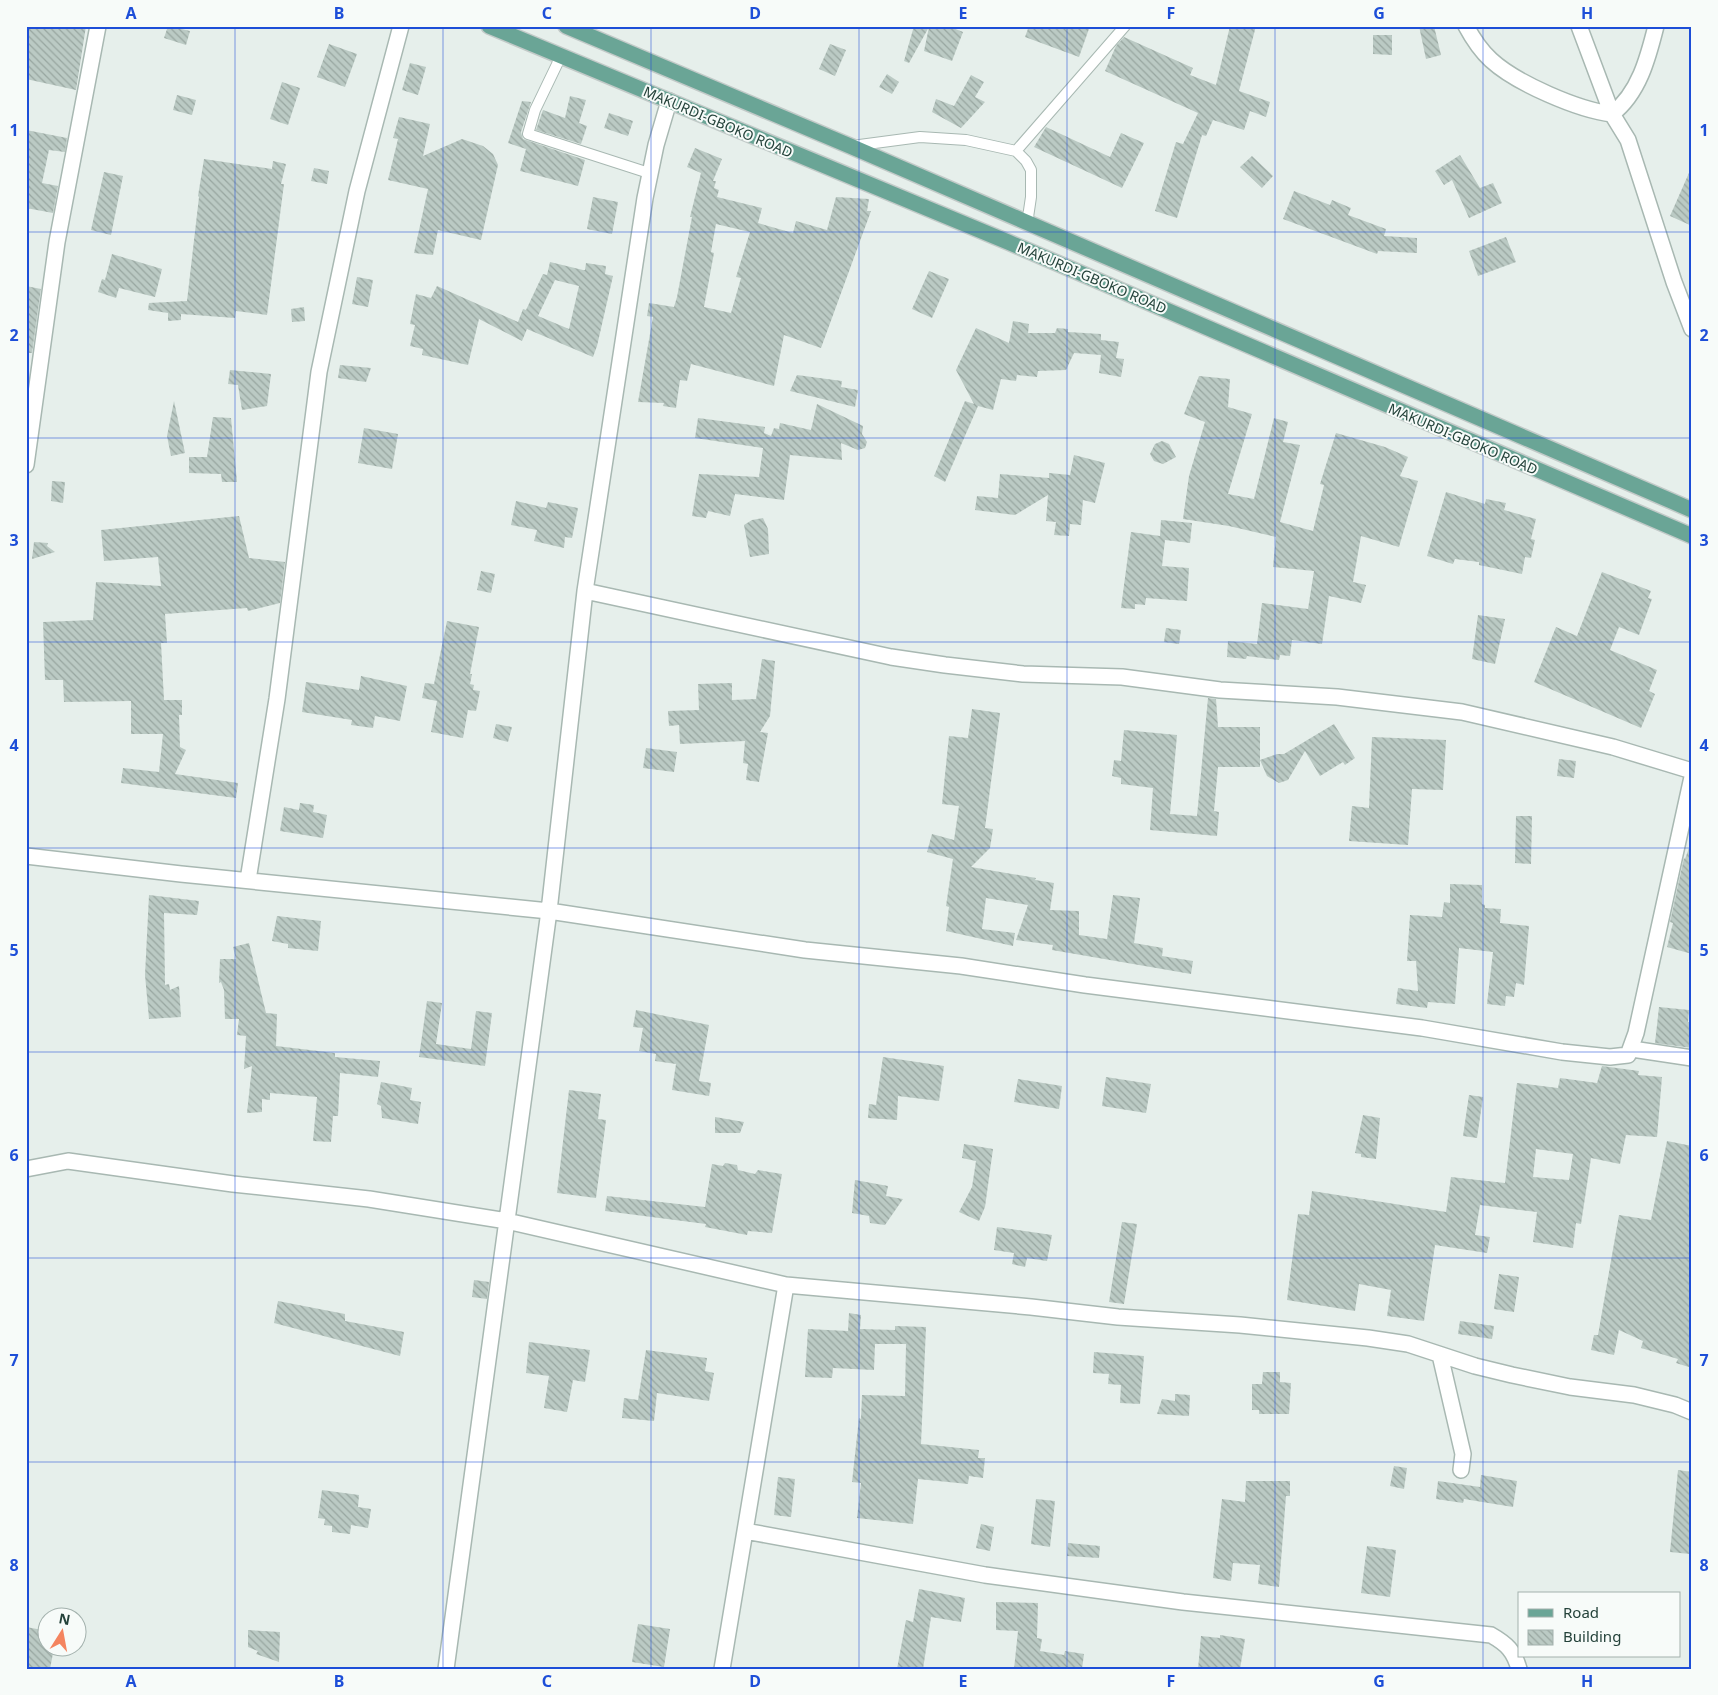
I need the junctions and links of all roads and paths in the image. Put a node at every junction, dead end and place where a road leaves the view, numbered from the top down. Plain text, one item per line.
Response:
1 (98, 26) edge
2 (400, 26) edge
3 (489, 26) edge
4 (566, 26) edge
5 (1125, 26) edge
6 (1466, 26) edge
7 (1580, 26) edge
8 (1656, 26) edge
9 (561, 56) junction
10 (669, 101) junction
11 (1612, 114) junction
12 (850, 146) junction
13 (1016, 151) junction
14 (652, 174) junction
15 (1027, 224) junction
16 (1674, 282) junction
17 (1692, 291) edge
18 (1692, 329) edge
19 (26, 463) edge
20 (1692, 510) edge
21 (1692, 536) edge
22 (585, 591) junction
23 (1692, 771) edge
24 (1692, 778) edge
25 (26, 856) edge
26 (248, 880) junction
27 (549, 911) junction
28 (1632, 1049) junction
29 (1692, 1058) edge
30 (26, 1169) edge
31 (507, 1221) junction
32 (786, 1285) junction
33 (1440, 1355) junction
34 (1692, 1412) edge
35 (1461, 1470) dead end
36 (744, 1531) junction
37 (446, 1669) edge
38 (722, 1669) edge
39 (1518, 1669) edge

1 - 19 street
2 - 26 street
3 - 9 main road, MAKURDI-GBOKO ROAD
4 - 12 main road
5 - 13 lane
6 - 11 street
7 - 11 street
8 - 11 street
9 - 10 main road, MAKURDI-GBOKO ROAD
9 - 14 lane
10 - 14 street
10 - 21 main road, MAKURDI-GBOKO ROAD
11 - 16 street
12 - 13 lane
12 - 15 main road
13 - 15 lane
14 - 22 street
15 - 20 main road
16 - 17 street
16 - 18 street
22 - 23 street
22 - 27 street
24 - 28 street
25 - 26 street
26 - 27 street
27 - 28 street
27 - 31 street
28 - 29 street
30 - 31 street
31 - 32 street
31 - 37 street
32 - 33 street
32 - 36 street
33 - 34 street
33 - 35 street
36 - 38 street
36 - 39 street

